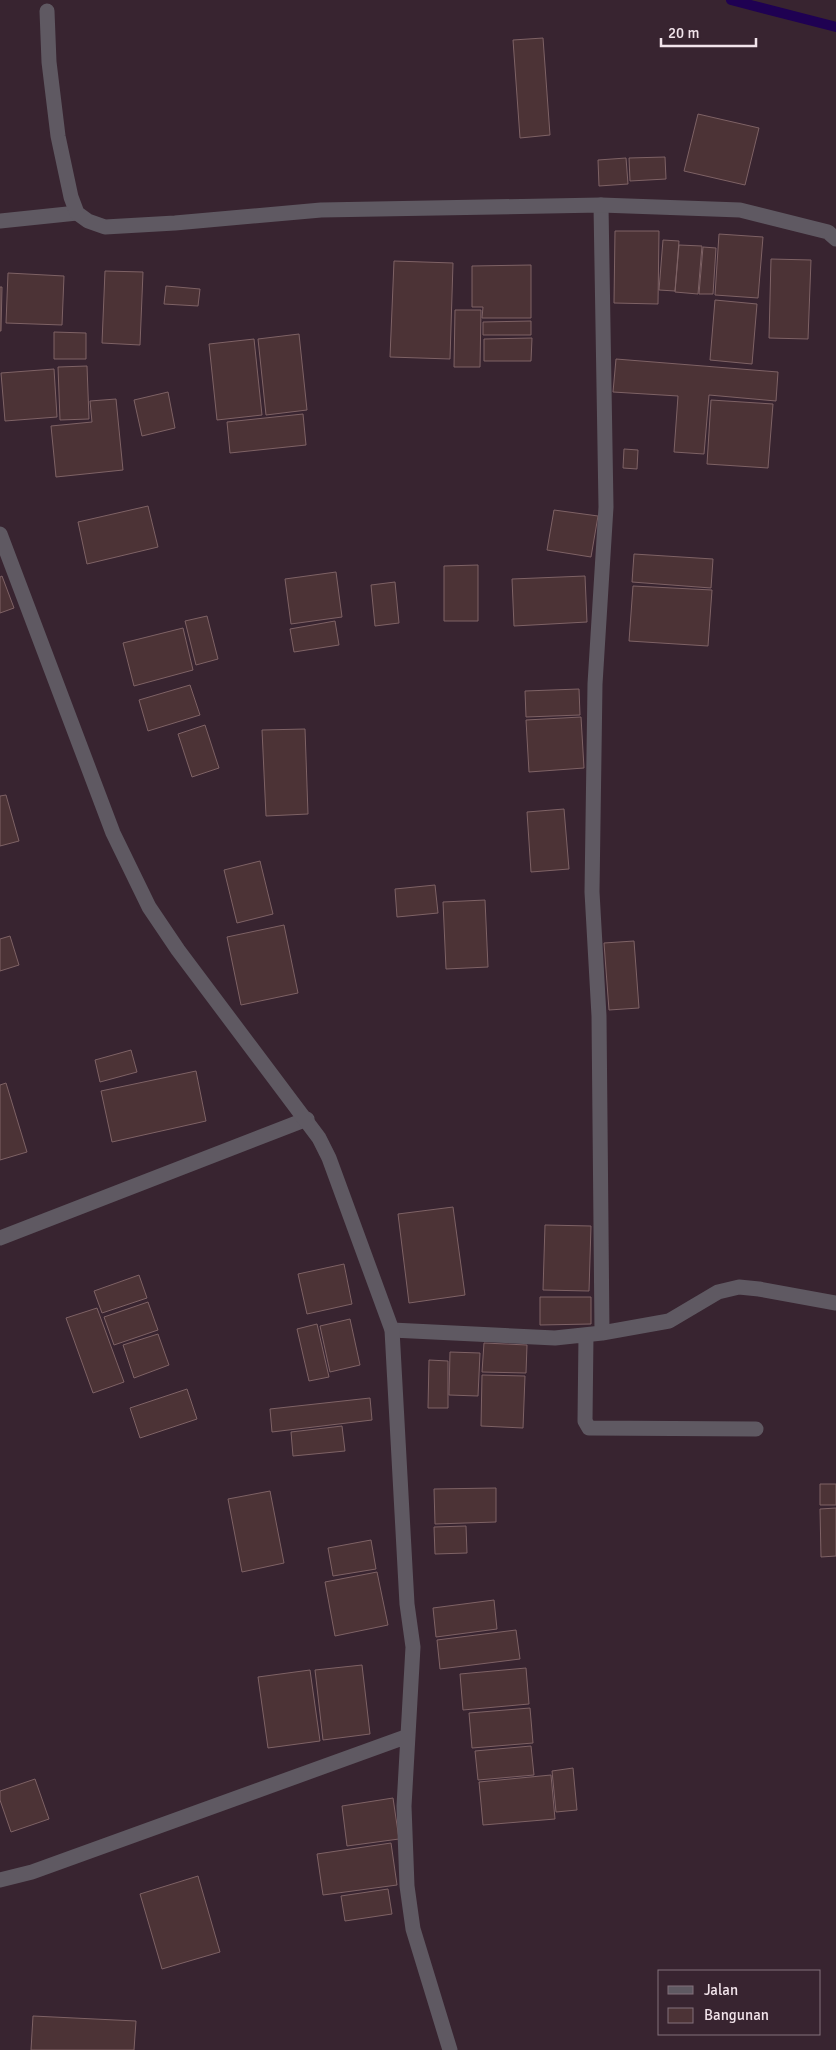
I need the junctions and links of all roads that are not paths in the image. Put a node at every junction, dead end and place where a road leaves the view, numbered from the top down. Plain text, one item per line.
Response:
1 (46, 6) edge
2 (601, 205) junction
3 (77, 212) junction
4 (0, 221) edge
5 (836, 239) edge
6 (0, 534) edge
7 (307, 1119) junction
8 (0, 1238) edge
9 (836, 1304) edge
10 (392, 1330) junction
11 (602, 1333) junction
12 (586, 1335) junction
13 (756, 1429) dead end
14 (408, 1736) junction
15 (0, 1880) edge
16 (450, 2050) edge

1 - 3 street
2 - 3 street
2 - 5 street
2 - 11 street
3 - 4 street
6 - 7 street
7 - 8 street
7 - 10 street
9 - 11 street
10 - 12 street
10 - 14 street
11 - 12 street
12 - 13 street
14 - 15 street
14 - 16 street

